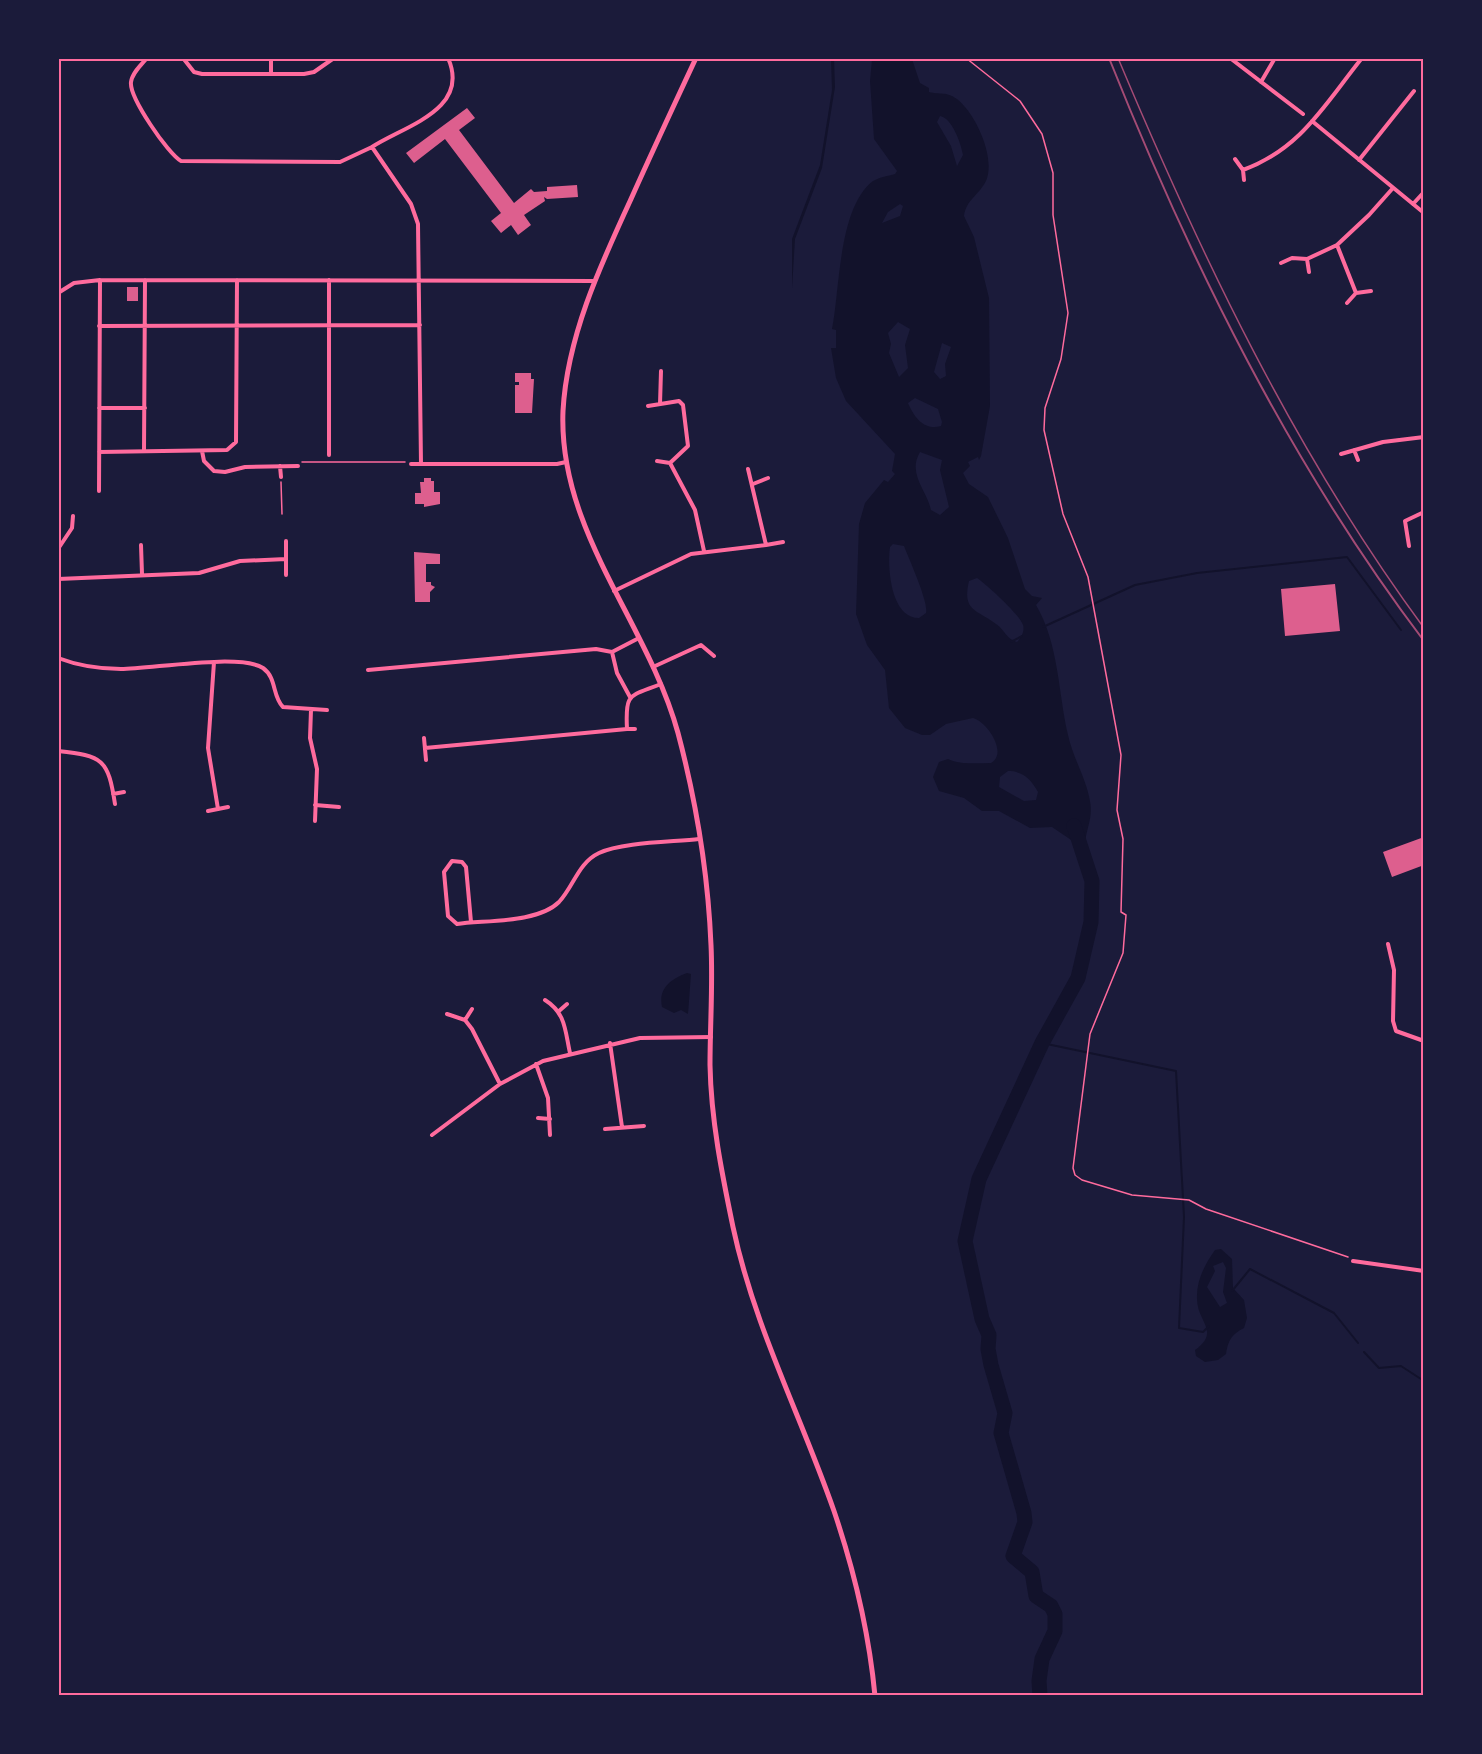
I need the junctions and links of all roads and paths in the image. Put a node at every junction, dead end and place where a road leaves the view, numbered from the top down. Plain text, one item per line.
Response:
1 (147, 58) edge
2 (183, 58) edge
3 (271, 58) edge
4 (334, 58) edge
5 (448, 58) edge
6 (696, 58) edge
7 (966, 58) edge
8 (1230, 58) edge
9 (1275, 58) edge
10 (1362, 58) edge
11 (271, 74) junction
12 (1261, 82) junction
13 (1414, 91) dead end
14 (1303, 114) dead end
15 (1312, 121) junction
16 (372, 147) junction
17 (1234, 159) dead end
18 (1359, 160) junction
19 (1243, 170) junction
20 (1244, 180) dead end
21 (1394, 188) junction
22 (1424, 192) edge
23 (1413, 204) junction
24 (1424, 213) edge
25 (1337, 245) junction
26 (1307, 259) junction
27 (1281, 263) dead end
28 (1309, 272) dead end
29 (100, 280) junction
30 (145, 280) junction
31 (237, 280) junction
32 (328, 280) junction
33 (420, 281) junction
34 (594, 281) junction
35 (1371, 291) dead end
36 (58, 293) edge
37 (1356, 293) junction
38 (1347, 303) dead end
39 (99, 326) junction
40 (145, 326) junction
41 (237, 326) junction
42 (328, 326) junction
43 (420, 326) junction
44 (662, 371) dead end
45 (660, 404) junction
46 (648, 406) dead end
47 (99, 408) junction
48 (145, 408) junction
49 (1423, 438) edge
50 (202, 450) junction
51 (1354, 450) junction
52 (144, 451) junction
53 (99, 452) junction
54 (328, 454) dead end
55 (1341, 454) dead end
56 (1358, 460) dead end
57 (657, 461) dead end
58 (302, 462) dead end
59 (566, 462) junction
60 (670, 463) junction
61 (411, 464) joint
62 (421, 464) junction
63 (280, 466) junction
64 (298, 466) dead end
65 (748, 469) dead end
66 (280, 477) joint
67 (768, 478) dead end
68 (753, 483) junction
69 (99, 491) dead end
70 (1424, 512) edge
71 (282, 514) dead end
72 (73, 516) dead end
73 (286, 541) dead end
74 (783, 542) dead end
75 (59, 545) edge
76 (141, 545) dead end
77 (766, 545) junction
78 (1409, 546) dead end
79 (704, 551) junction
80 (286, 559) junction
81 (142, 574) junction
82 (286, 575) dead end
83 (58, 579) edge
84 (614, 591) junction
85 (639, 638) junction
86 (612, 652) junction
87 (714, 656) dead end
88 (58, 657) edge
89 (214, 662) junction
90 (653, 667) junction
91 (368, 670) dead end
92 (661, 684) junction
93 (630, 697) junction
94 (311, 710) junction
95 (327, 710) dead end
96 (627, 729) junction
97 (634, 729) dead end
98 (424, 738) dead end
99 (425, 748) junction
100 (58, 751) edge
101 (426, 760) dead end
102 (124, 792) dead end
103 (113, 794) junction
104 (115, 804) dead end
105 (315, 806) junction
106 (228, 807) dead end
107 (339, 807) dead end
108 (218, 809) junction
109 (208, 811) dead end
110 (315, 820) dead end
111 (699, 839) junction
112 (471, 922) junction
113 (1388, 944) dead end
114 (545, 1000) dead end
115 (567, 1004) dead end
116 (472, 1009) dead end
117 (559, 1011) junction
118 (447, 1014) dead end
119 (465, 1020) junction
120 (711, 1038) junction
121 (1424, 1041) edge
122 (610, 1043) junction
123 (570, 1053) junction
124 (536, 1064) junction
125 (500, 1084) junction
126 (538, 1118) dead end
127 (550, 1119) junction
128 (644, 1126) dead end
129 (622, 1127) junction
130 (605, 1129) dead end
131 (432, 1135) dead end
132 (550, 1135) dead end
133 (1353, 1261) joint
134 (1424, 1271) edge
135 (875, 1695) edge

1 - 16 street
2 - 11 street
3 - 11 street
4 - 11 street
5 - 16 street
6 - 34 main road
7 - 133 path
8 - 12 street
9 - 12 street
10 - 15 street
12 - 14 street
13 - 18 street
15 - 18 street
15 - 19 street
16 - 33 street
17 - 19 street
18 - 21 street
19 - 20 street
21 - 23 street
21 - 25 street
22 - 23 street
23 - 24 street
25 - 26 street
25 - 37 street
26 - 27 street
26 - 28 street
29 - 30 street
29 - 36 street
29 - 39 street
30 - 31 street
30 - 40 street
31 - 32 street
31 - 41 street
32 - 33 street
32 - 42 street
33 - 34 street
33 - 43 street
34 - 59 main road
35 - 37 street
37 - 38 street
39 - 40 street
39 - 47 street
40 - 41 street
40 - 48 street
41 - 42 street
41 - 50 street
42 - 43 street
42 - 54 street
43 - 62 street
44 - 45 street
45 - 46 street
45 - 60 street
47 - 48 street
47 - 53 street
48 - 52 street
49 - 51 street
50 - 52 street
50 - 63 street
51 - 55 street
51 - 56 street
52 - 53 street
53 - 69 street
57 - 60 street
58 - 61 path
59 - 62 street
59 - 84 main road
60 - 79 street
61 - 62 street
63 - 64 street
63 - 66 street
65 - 68 street
66 - 71 path
67 - 68 street
68 - 77 street
70 - 78 street
72 - 75 street
73 - 80 street
74 - 77 street
76 - 81 street
77 - 79 street
79 - 84 street
80 - 81 street
80 - 82 street
81 - 83 street
84 - 85 main road
85 - 86 street
85 - 90 main road
86 - 91 street
86 - 93 street
87 - 90 street
88 - 89 street
89 - 94 street
89 - 108 street
90 - 92 main road
92 - 93 street
92 - 111 main road
93 - 96 street
94 - 95 street
94 - 105 street
96 - 97 street
96 - 99 street
98 - 99 street
99 - 101 street
100 - 103 street
102 - 103 street
103 - 104 street
105 - 107 street
105 - 110 street
106 - 108 street
108 - 109 street
111 - 112 street
111 - 120 main road
112 - 112 street
113 - 121 street
114 - 117 street
115 - 117 street
116 - 119 street
117 - 123 street
118 - 119 street
119 - 125 street
120 - 122 street
120 - 135 main road
122 - 123 street
122 - 129 street
123 - 124 street
124 - 125 street
124 - 127 street
125 - 131 street
126 - 127 street
127 - 132 street
128 - 129 street
129 - 130 street
133 - 134 street

